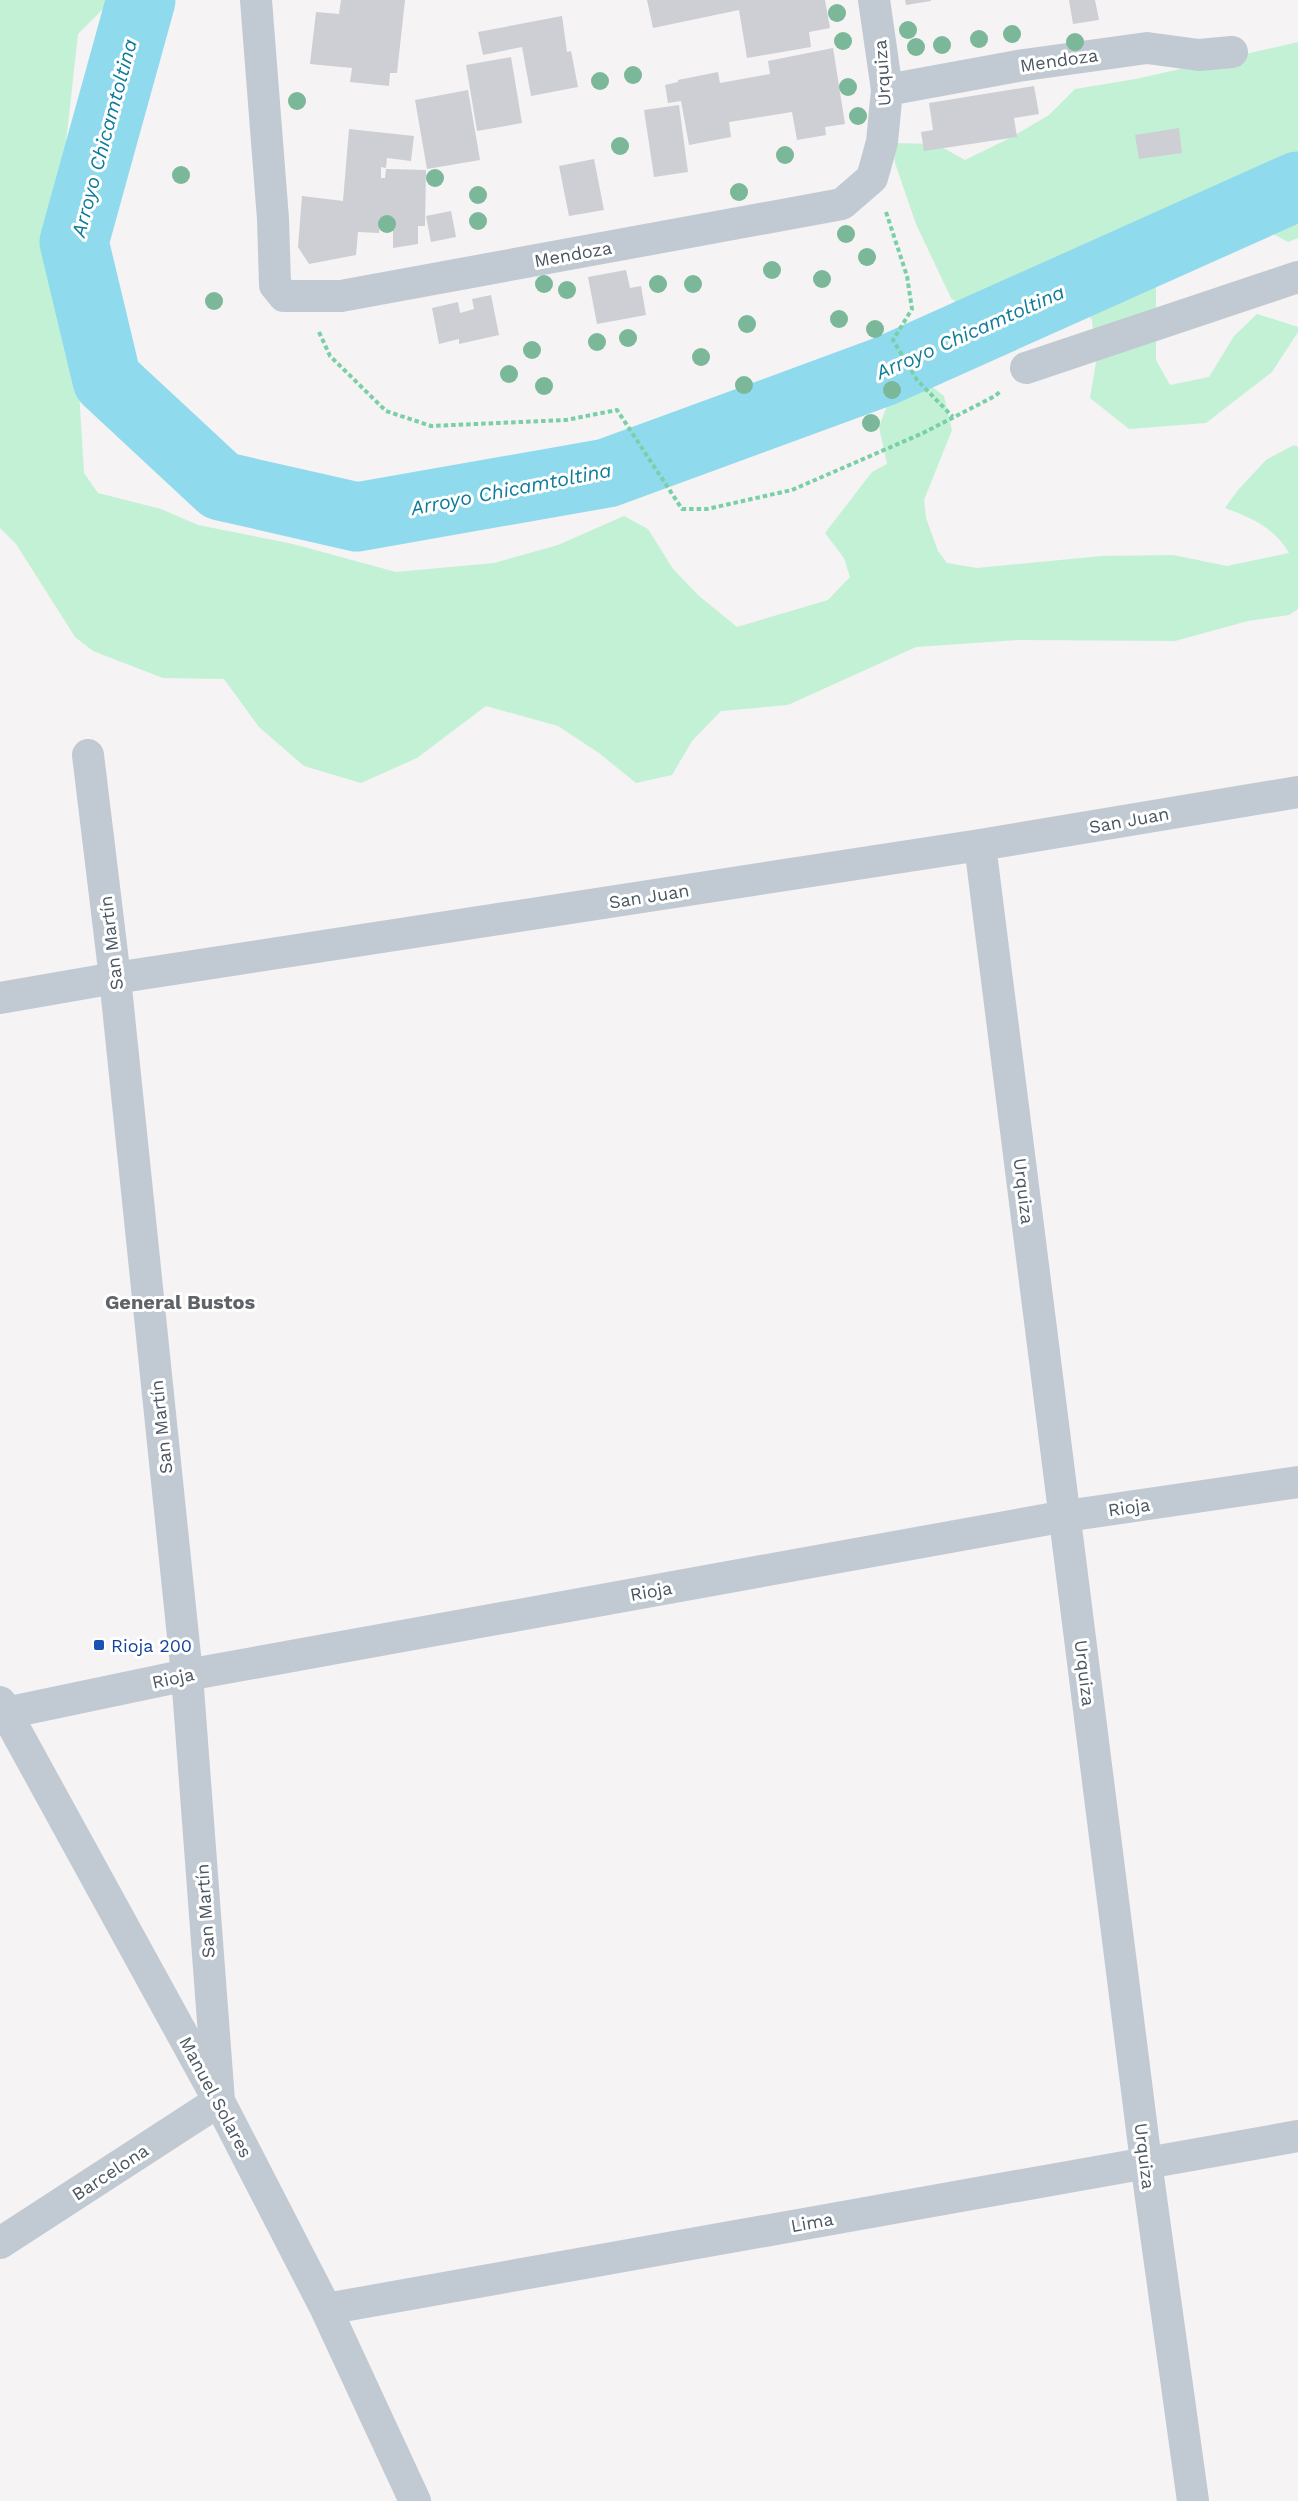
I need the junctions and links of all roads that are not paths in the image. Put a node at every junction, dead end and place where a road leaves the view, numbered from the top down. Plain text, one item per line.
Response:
1 (256, 0) edge
2 (874, 0) edge
3 (1232, 52) dead end
4 (887, 90) junction
5 (842, 204) joint
6 (1298, 277) edge
7 (1026, 368) road end
8 (88, 754) dead end
9 (1298, 792) edge
10 (980, 845) junction
11 (115, 978) junction
12 (0, 998) edge
13 (1298, 1482) edge
14 (1066, 1516) junction
15 (187, 1675) junction
16 (3, 1708) edge
17 (219, 2101) junction
18 (1298, 2136) edge
19 (1146, 2162) junction
20 (0, 2243) edge
21 (326, 2309) junction
22 (415, 2501) edge
23 (1193, 2501) edge

1 - 5 street, Mendoza
2 - 4 street, Urquiza
3 - 4 street, Mendoza
4 - 5 street, Urquiza
6 - 7 street
8 - 11 street, San Martín
9 - 10 street, San Juan
10 - 11 street, San Juan
10 - 14 street, Urquiza
11 - 12 street, San Juan
11 - 15 street, San Martín
13 - 14 street, Rioja
14 - 15 street, Rioja
14 - 19 street, Urquiza
15 - 16 street, Rioja
15 - 17 street, San Martín
16 - 17 street, Manuel Solares
17 - 20 street, Barcelona
17 - 21 street, Manuel Solares
18 - 19 street, Lima
19 - 21 street, Lima
19 - 23 street, Urquiza
21 - 22 street, Manuel Solares

